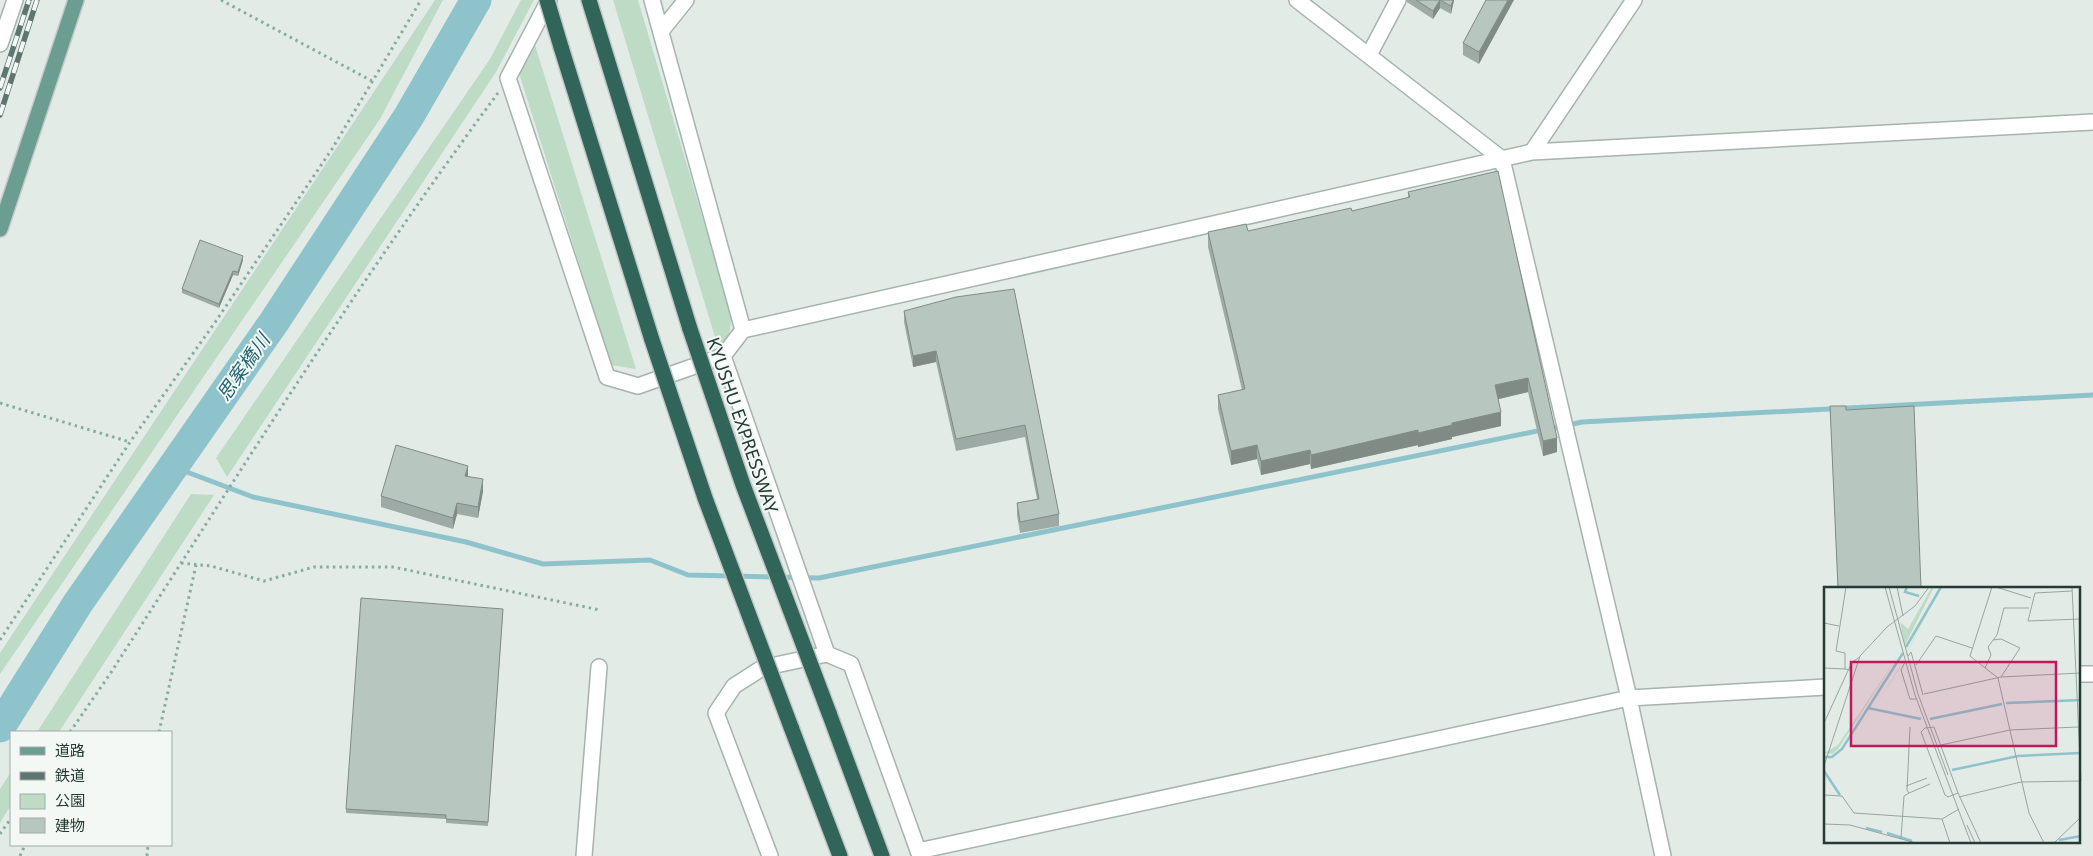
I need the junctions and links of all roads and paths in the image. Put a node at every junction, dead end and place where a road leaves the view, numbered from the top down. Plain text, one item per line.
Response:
1 (15, 0) edge
2 (76, 0) edge
3 (221, 0) edge
4 (421, 0) edge
5 (548, 0) edge
6 (589, 0) edge
7 (652, 0) edge
8 (686, 0) edge
9 (1297, 0) edge
10 (1398, 0) edge
11 (1634, 0) edge
12 (662, 30) junction
13 (0, 44) edge
14 (1369, 55) junction
15 (508, 78) junction
16 (372, 81) junction
17 (2093, 122) edge
18 (1532, 152) junction
19 (1502, 159) junction
20 (0, 229) edge
21 (743, 330) junction
22 (723, 356) junction
23 (0, 402) edge
24 (130, 442) junction
25 (181, 563) junction
26 (196, 565) junction
27 (600, 610) dead end
28 (0, 640) edge
29 (827, 654) junction
30 (599, 667) dead end
31 (2080, 674) edge
32 (2093, 674) edge
33 (1824, 688) edge
34 (1628, 698) junction
35 (71, 731) edge
36 (159, 731) edge
37 (10, 819) edge
38 (0, 834) edge
39 (919, 853) edge
40 (584, 856) edge
41 (770, 856) edge
42 (840, 856) edge
43 (882, 856) edge
44 (1663, 856) edge

1 - 13 street
2 - 20 main road
3 - 16 path
4 - 16 path
5 - 15 street
5 - 42 highway, bridge
6 - 43 highway, KYUSHU EXPRESSWAY, bridge
7 - 12 street
8 - 12 street
9 - 14 street
10 - 14 street
11 - 18 street
12 - 21 street
14 - 19 street
15 - 22 street
15 - 25 path
16 - 24 path
17 - 18 street
18 - 19 street
19 - 21 street
19 - 34 street
21 - 22 street
22 - 29 street
23 - 24 path
24 - 28 path
25 - 26 path
25 - 35 path
26 - 27 path
26 - 36 path
29 - 39 street
29 - 41 street
30 - 40 street
31 - 32 street
33 - 34 street
34 - 39 street
34 - 44 street
37 - 38 path

